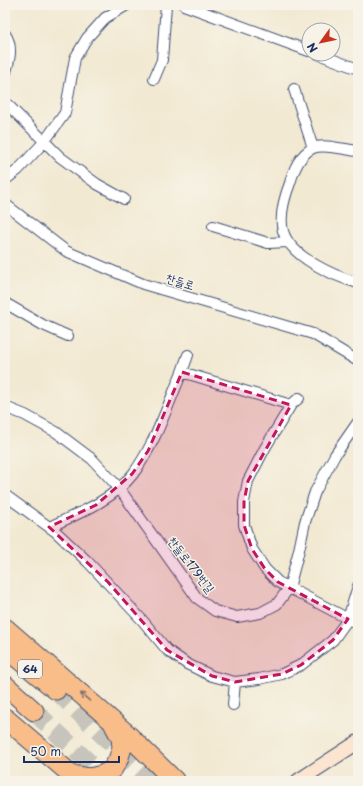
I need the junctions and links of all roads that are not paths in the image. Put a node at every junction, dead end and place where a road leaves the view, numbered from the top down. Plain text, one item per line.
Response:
1 (127, 5) edge
2 (166, 5) edge
3 (184, 5) edge
4 (5, 34) edge
5 (301, 48) edge
6 (339, 62) edge
7 (358, 69) edge
8 (5, 75) edge
9 (154, 78) dead end
10 (294, 88) dead end
11 (5, 102) edge
12 (44, 142) junction
13 (313, 148) junction
14 (358, 151) edge
15 (5, 180) edge
16 (124, 199) dead end
17 (5, 204) edge
18 (213, 226) dead end
19 (288, 242) junction
20 (358, 282) edge
21 (5, 303) edge
22 (68, 336) dead end
23 (188, 355) dead end
24 (358, 361) edge
25 (182, 372) junction
26 (5, 407) edge
27 (358, 422) edge
28 (119, 488) junction
29 (5, 495) edge
30 (49, 527) junction
31 (358, 586) edge
32 (289, 588) junction
33 (348, 619) junction
34 (358, 624) edge
35 (5, 628) edge
36 (5, 648) edge
37 (235, 682) junction
38 (5, 685) edge
39 (56, 690) tunnel mouth
40 (233, 705) dead end
41 (34, 711) tunnel mouth
42 (5, 718) edge
43 (110, 719) junction
44 (358, 742) edge
45 (76, 778) edge
46 (174, 781) edge
47 (298, 781) edge

1 - 12 street
2 - 9 street
3 - 5 street
4 - 8 street
6 - 7 street
10 - 13 street
11 - 12 street
12 - 15 street
12 - 16 street
13 - 14 street
13 - 19 street
17 - 24 street, 찬들로
18 - 19 street
19 - 20 street
21 - 22 street
23 - 25 street
25 - 28 street
25 - 32 street
26 - 28 street, 찬들로179번길
27 - 32 street, 찬들로179번길
28 - 30 street
28 - 32 street, 찬들로179번길
29 - 30 street
30 - 37 street
31 - 33 street
32 - 33 street
33 - 34 street
33 - 37 street
43 -> 35 highway
36 - 39 highway, 64
37 - 40 street
38 - 41 highway, 64
42 - 45 highway
43 - 45 highway
43 - 46 highway
44 - 47 street

